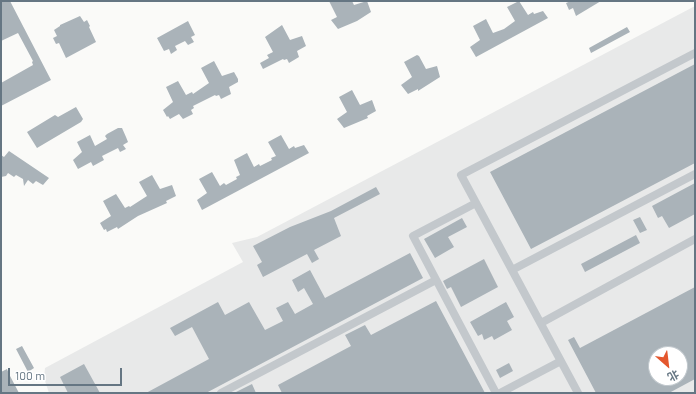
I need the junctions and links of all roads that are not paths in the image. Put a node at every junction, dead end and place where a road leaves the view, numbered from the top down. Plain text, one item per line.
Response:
1 (695, 53) edge
2 (695, 174) edge
3 (476, 203) junction
4 (695, 239) edge
5 (512, 270) junction
6 (436, 280) junction
7 (541, 323) junction
8 (561, 361) junction
9 (221, 393) edge
10 (496, 393) edge
11 (500, 393) edge
12 (578, 393) edge

1 - 3 street
2 - 5 street
3 - 5 street
3 - 6 street
4 - 7 street
5 - 7 street
6 - 9 street
6 - 10 street
7 - 8 street
8 - 11 street
8 - 12 street

